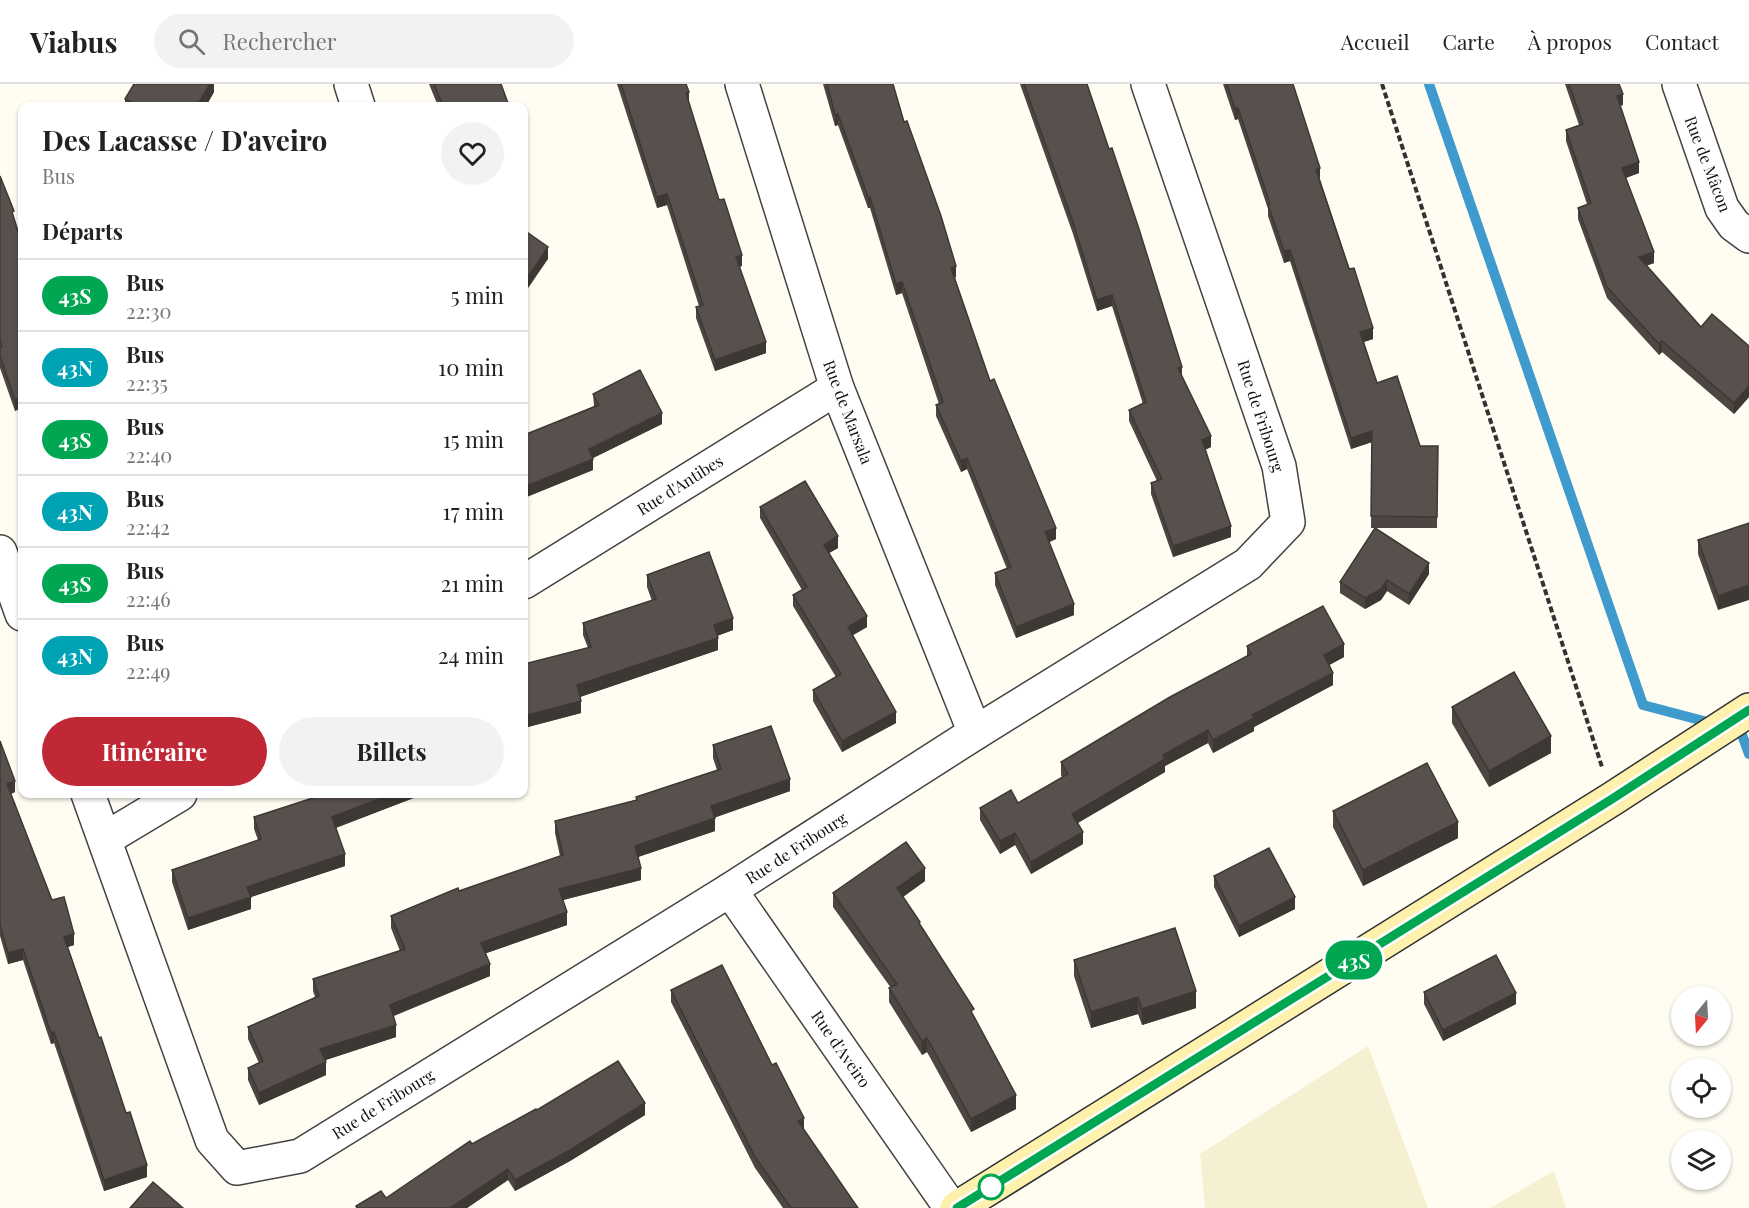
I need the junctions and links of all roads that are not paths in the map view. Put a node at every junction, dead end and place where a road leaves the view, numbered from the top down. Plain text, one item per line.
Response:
1 (741, 84) edge
2 (1148, 84) edge
3 (1679, 84) edge
4 (1749, 236) edge
5 (837, 388) junction
6 (0, 552) edge
7 (528, 580) edge
8 (18, 603) edge
9 (1749, 710) edge
10 (975, 733) junction
11 (90, 798) edge
12 (173, 798) edge
13 (105, 839) junction
14 (730, 890) junction
15 (951, 1208) edge
16 (957, 1208) edge

1 - 5 street, Rue de Marsala
2 - 10 street, Rue de Fribourg
3 - 4 street, Rue de Mâcon
5 - 7 street, Rue d'Antibes
5 - 10 street, Rue de Marsala
6 - 8 street
9 - 16 street
10 - 14 street, Rue de Fribourg
11 - 13 street, Rue de Fribourg
12 - 13 street
13 - 14 street, Rue de Fribourg
14 - 15 street, Rue d'Aveiro

